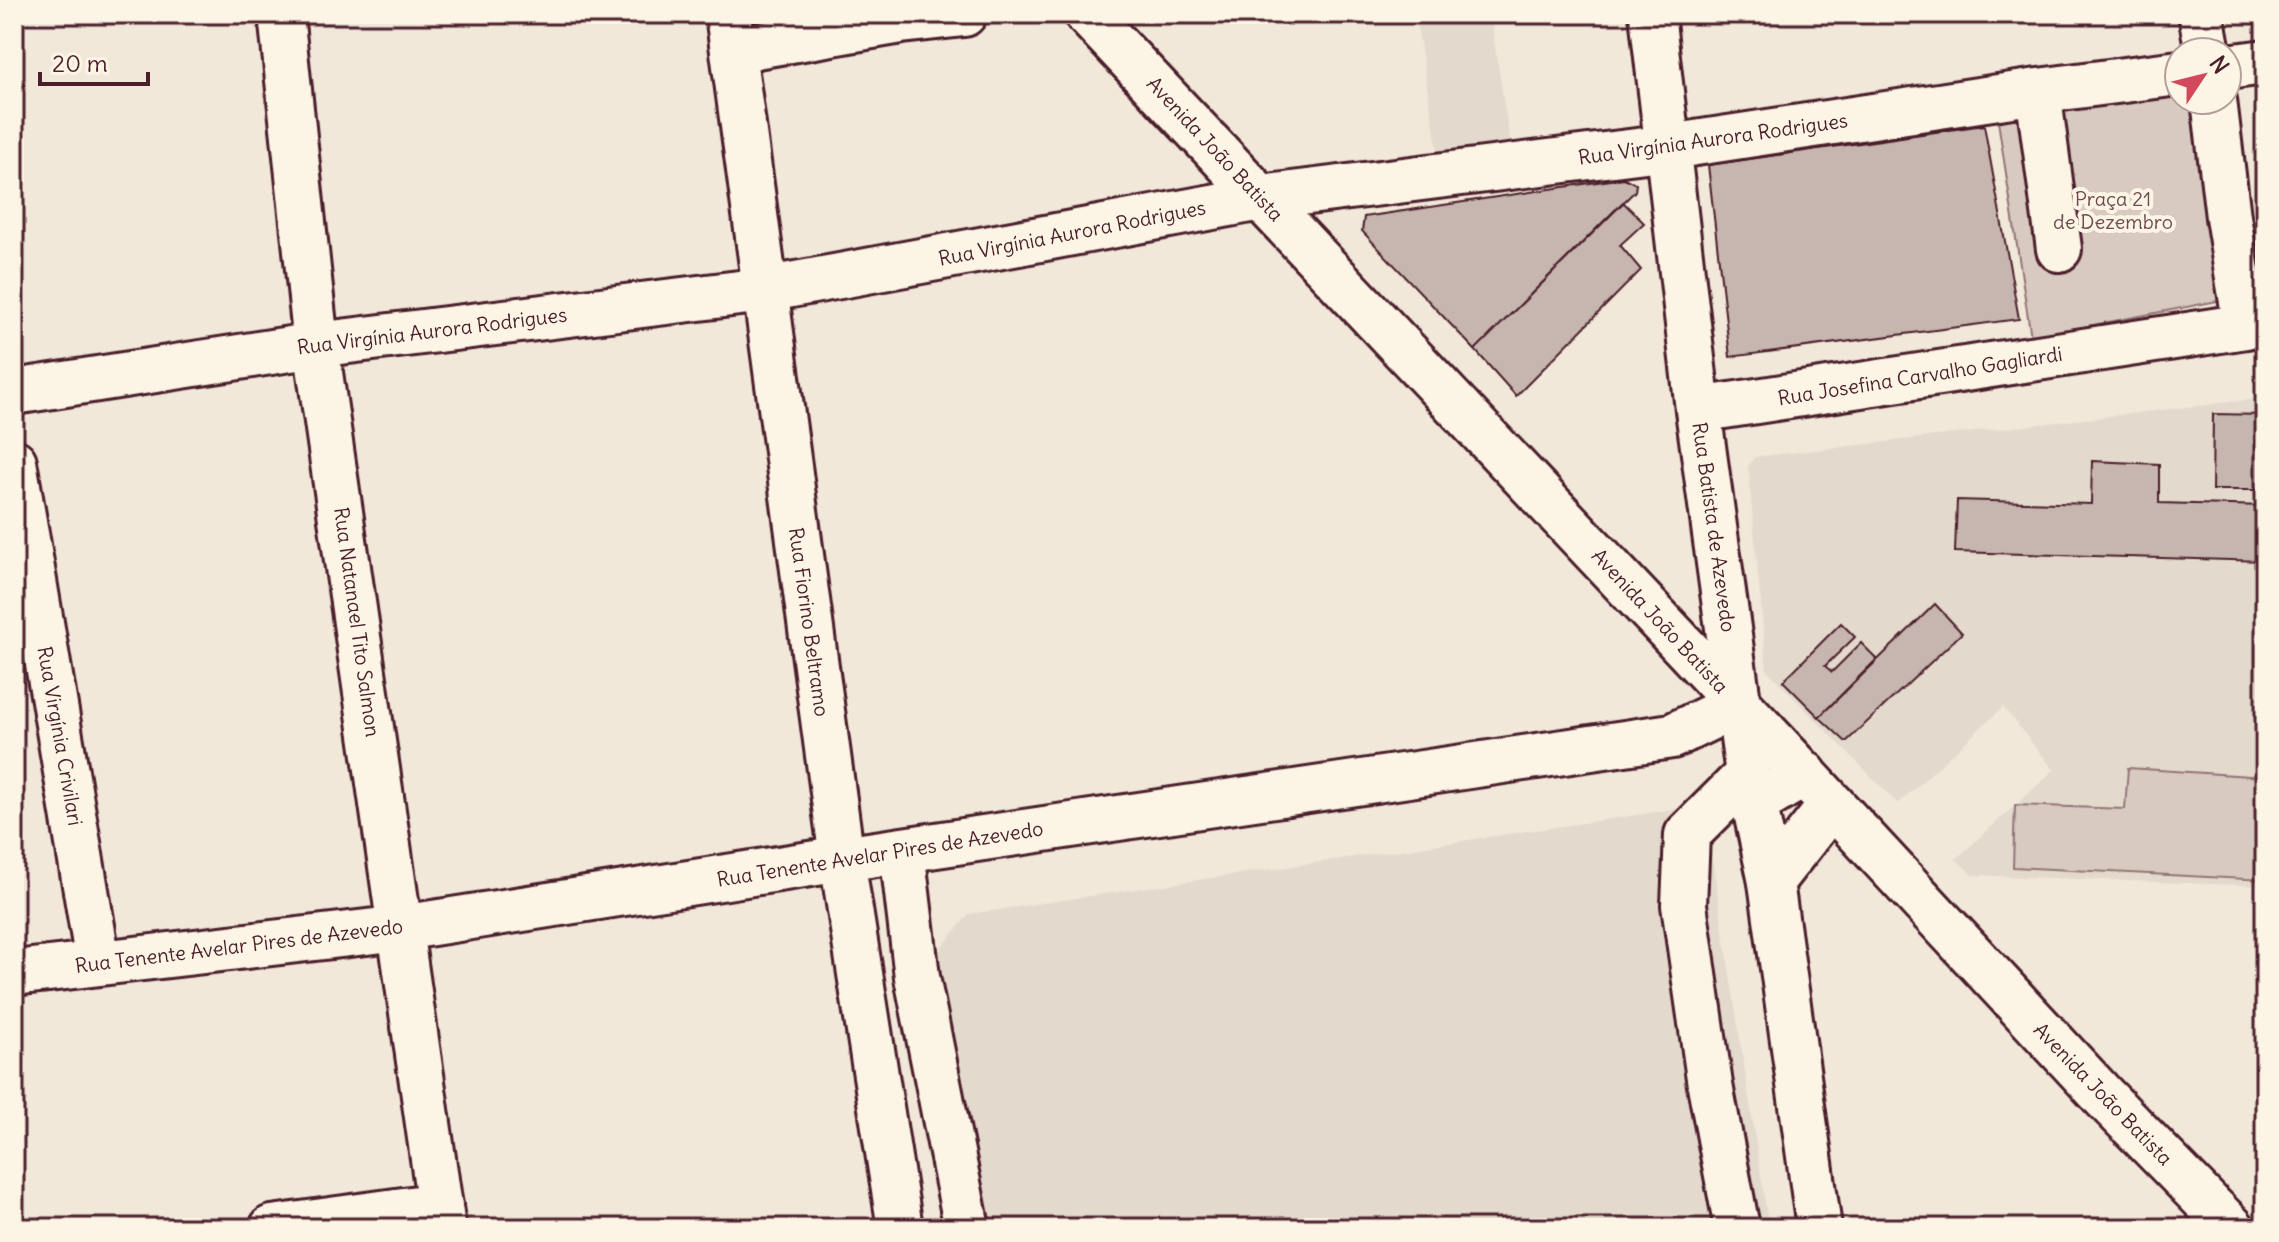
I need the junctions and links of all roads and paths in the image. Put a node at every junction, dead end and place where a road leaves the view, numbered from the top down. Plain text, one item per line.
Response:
1 (281, 14) edge
2 (964, 14) edge
3 (1652, 14) edge
4 (2201, 14) edge
5 (1101, 22) edge
6 (731, 32) edge
7 (2205, 36) edge
8 (2265, 62) edge
9 (2243, 65) edge
10 (2163, 75) edge
11 (2038, 91) junction
12 (2216, 116) edge
13 (1669, 147) junction
14 (1261, 198) junction
15 (2059, 249) dead end
16 (764, 290) junction
17 (316, 345) junction
18 (14, 392) edge
19 (1698, 410) junction
20 (14, 462) edge
21 (1738, 704) junction
22 (1818, 789) junction
23 (1750, 790) junction
24 (902, 850) junction
25 (842, 859) junction
26 (1771, 882) junction
27 (401, 928) junction
28 (98, 962) junction
29 (14, 973) edge
30 (442, 1217) edge
31 (272, 1228) edge
32 (900, 1228) edge
33 (967, 1228) edge
34 (1737, 1228) edge
35 (1819, 1228) edge
36 (2232, 1228) edge

1 - 17 street, Rua Natanael Tito Salmon
2 - 6 street
3 - 13 street, Rua Batista de Azevedo
4 - 7 street
5 - 14 street, Avenida João Batista
6 - 16 street, Rua Fiorino Beltramo
8 - 9 street
10 - 11 street, Rua Virgínia Aurora Rodrigues
11 - 13 street, Rua Virgínia Aurora Rodrigues
11 - 15 street
12 - 19 street, Rua Josefina Carvalho Gagliardi
13 - 14 street, Rua Virgínia Aurora Rodrigues
13 - 19 street, Rua Batista de Azevedo
14 - 16 street, Rua Virgínia Aurora Rodrigues
14 - 21 street, Avenida João Batista
16 - 17 street, Rua Virgínia Aurora Rodrigues
16 - 25 street, Rua Fiorino Beltramo
17 - 18 street, Rua Virgínia Aurora Rodrigues
17 - 27 street, Rua Natanael Tito Salmon
19 - 21 street, Rua Batista de Azevedo
20 - 28 street, Rua Virgínia Crivilari
21 - 22 street, Avenida João Batista
21 - 23 street, Rua Batista de Azevedo
21 - 24 street, Rua Tenente Avelar Pires de Azevedo
22 - 23 street
22 - 26 street
22 - 36 street, Avenida João Batista
23 - 26 street, Rua Batista de Azevedo
23 - 34 street
24 - 25 street, Rua Tenente Avelar Pires de Azevedo
24 - 33 street
25 - 27 street, Rua Tenente Avelar Pires de Azevedo
25 - 32 street, Rua Fiorino Beltramo
26 - 35 street, Rua Batista de Azevedo
27 - 28 street, Rua Tenente Avelar Pires de Azevedo
27 - 30 street, Rua Natanael Tito Salmon
28 - 29 street, Rua Tenente Avelar Pires de Azevedo
30 - 31 street

